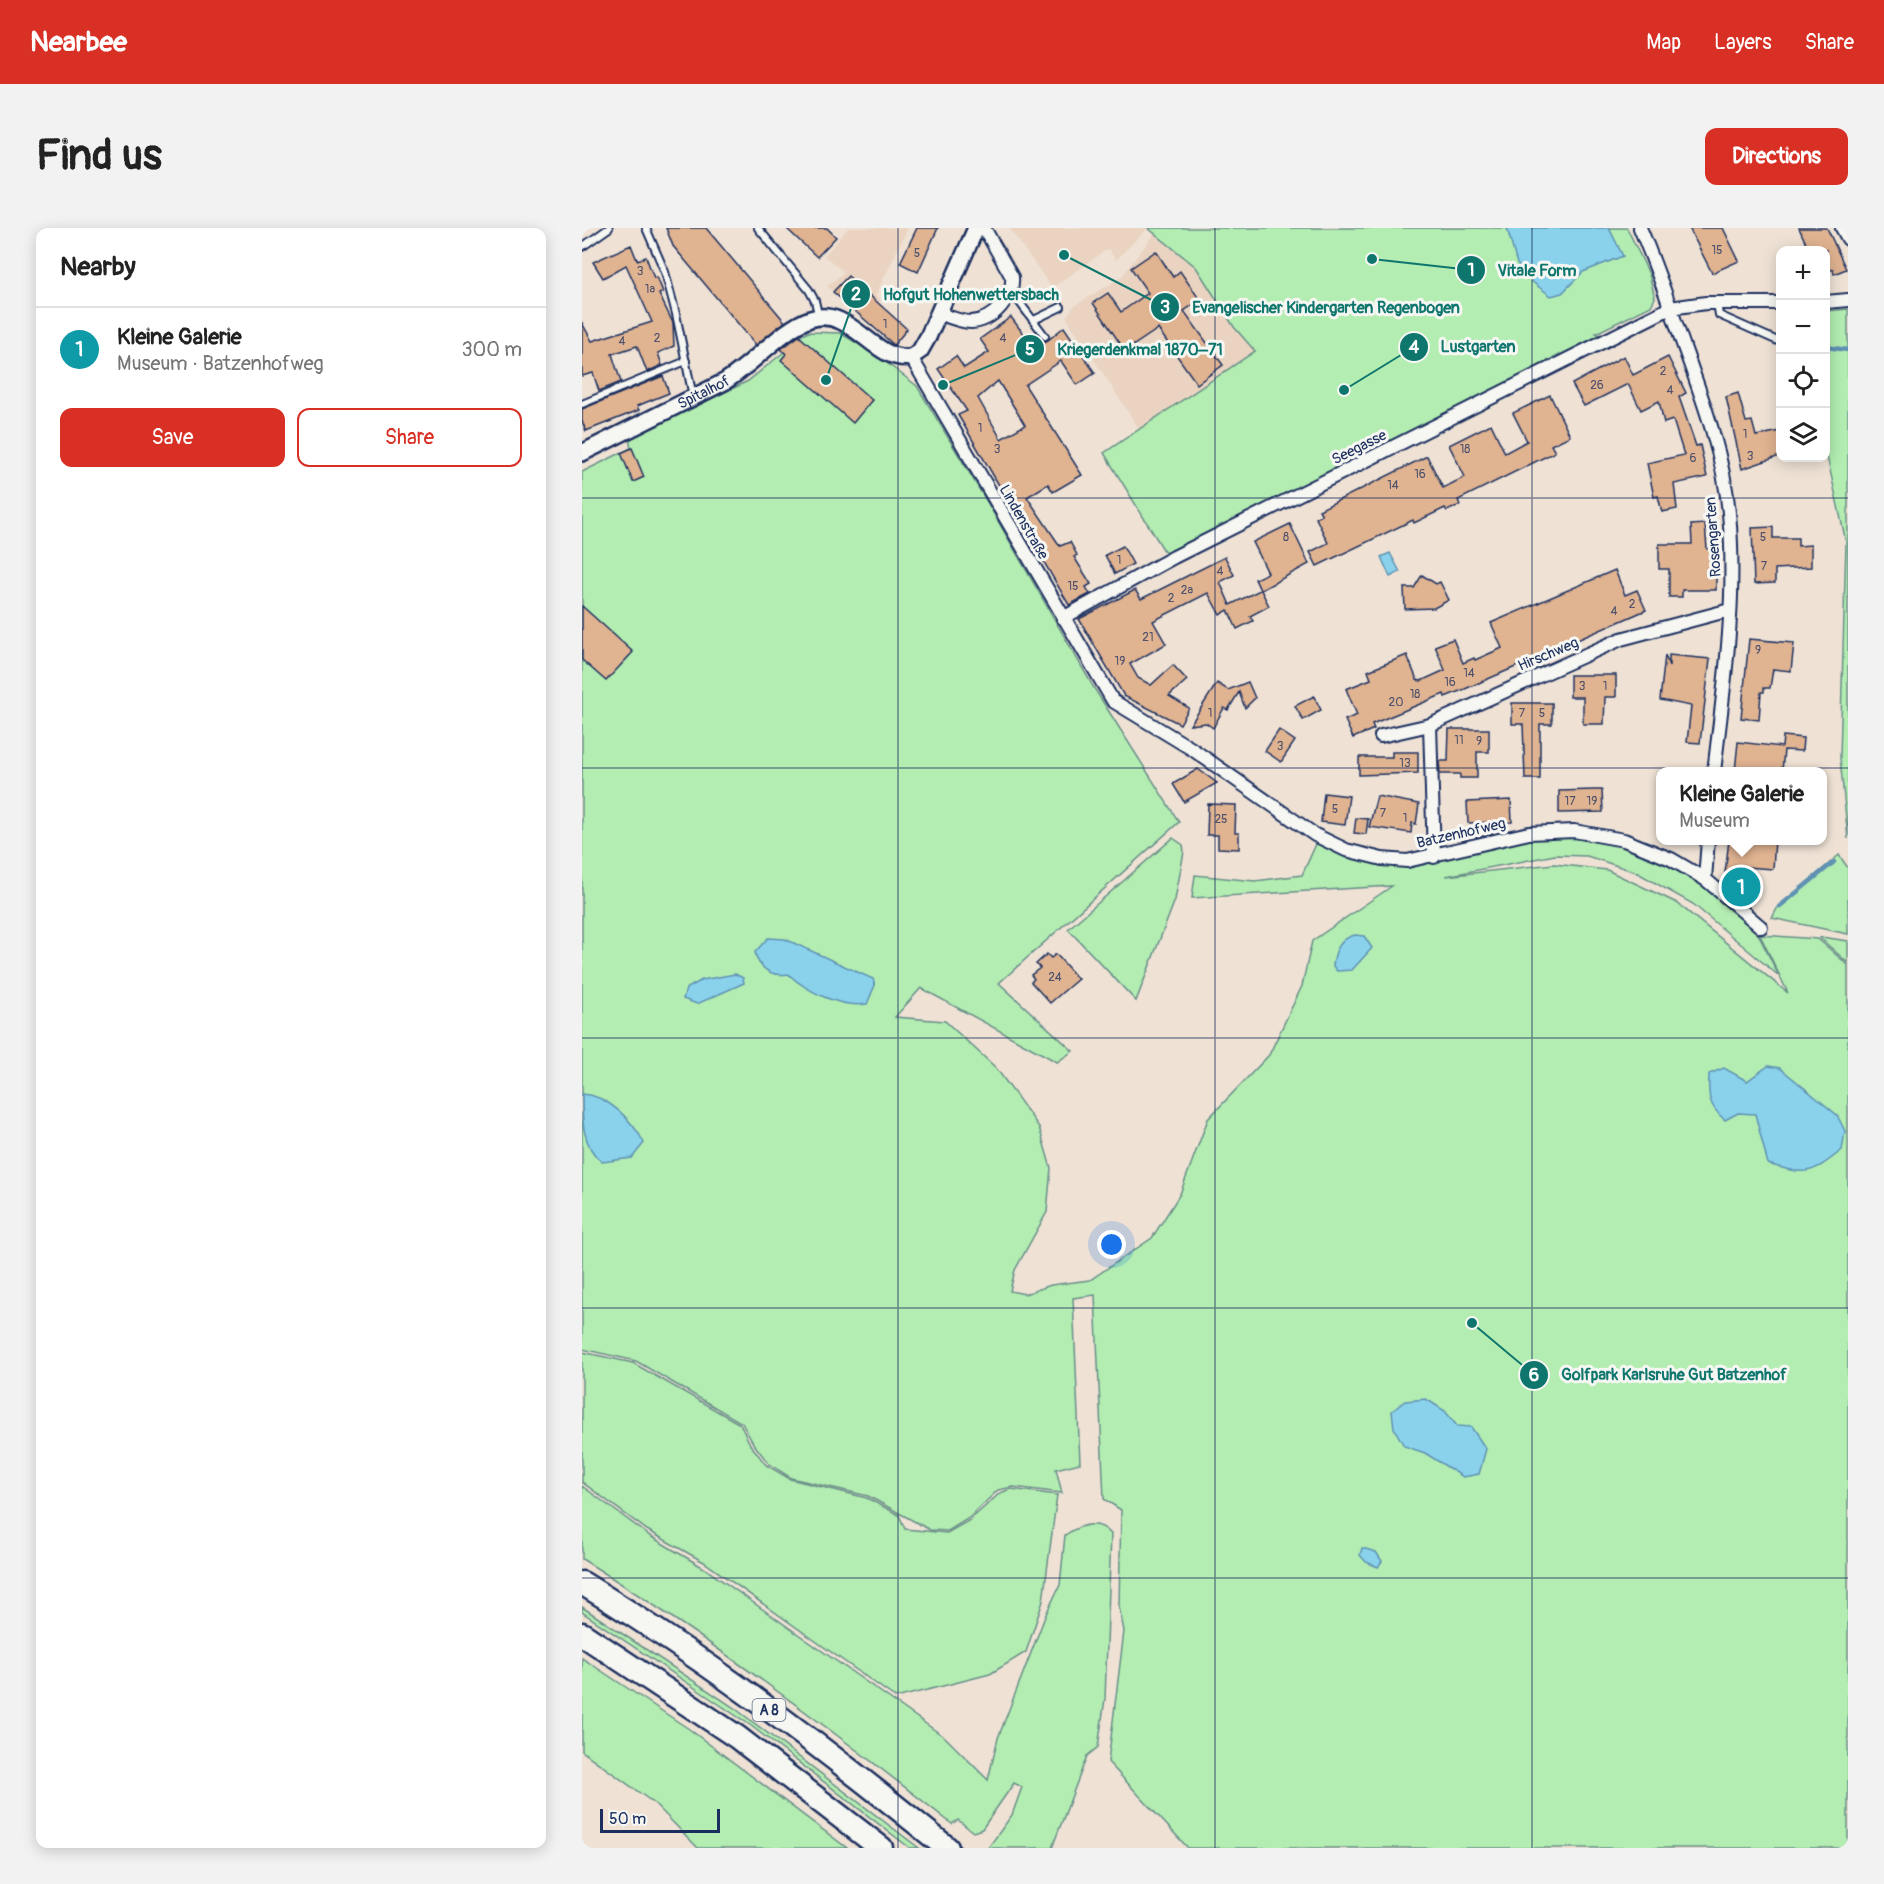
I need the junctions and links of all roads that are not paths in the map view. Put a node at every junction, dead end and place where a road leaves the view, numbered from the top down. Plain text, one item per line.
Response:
1 (609, 228) edge
2 (646, 228) edge
3 (758, 228) edge
4 (976, 228) edge
5 (984, 228) edge
6 (1641, 228) edge
7 (1842, 228) edge
8 (1848, 239) edge
9 (582, 247) edge
10 (1011, 290) junction
11 (1848, 300) edge
12 (1830, 302) edge
13 (1717, 303) junction
14 (1776, 303) edge
15 (1061, 307) dead end
16 (1670, 308) junction
17 (939, 313) junction
18 (819, 318) junction
19 (1034, 320) junction
20 (1045, 336) dead end
21 (1776, 340) edge
22 (911, 357) junction
23 (686, 361) junction
24 (693, 398) junction
25 (582, 404) edge
26 (582, 453) edge
27 (1730, 610) junction
28 (1062, 618) junction
29 (1113, 701) joint
30 (1430, 725) junction
31 (1381, 736) dead end
32 (1714, 767) edge
33 (1708, 845) edge
34 (1434, 857) junction
35 (1706, 879) junction
36 (1761, 927) dead end
37 (582, 1583) edge
38 (582, 1634) edge
39 (881, 1848) edge
40 (947, 1848) edge

1 - 9 lane
2 - 23 lane
3 - 18 lane
4 - 17 street
5 - 10 street
6 - 16 street, Rosengarten
7 - 8 street
10 - 17 street
10 - 19 lane
11 - 12 street
13 - 14 street
13 - 16 street
13 - 21 lane
15 - 19 lane
16 - 27 street, Rosengarten
16 - 28 street, Seegasse
17 - 22 street
18 - 22 street
18 - 24 street, Spitalhof
19 - 20 lane
22 - 28 street, Lindenstraße
23 - 24 lane
23 - 25 lane
24 - 26 street, Spitalhof
27 - 30 street, Hirschweg
27 - 32 street, Rosengarten
28 - 29 street, Lindenstraße
29 - 34 street, Batzenhofweg
30 - 31 street, Hirschweg
30 - 34 street
33 - 35 street
34 - 35 street, Batzenhofweg
35 - 36 street, Batzenhofweg
37 - 40 highway, A 8
38 - 39 highway, A 8

